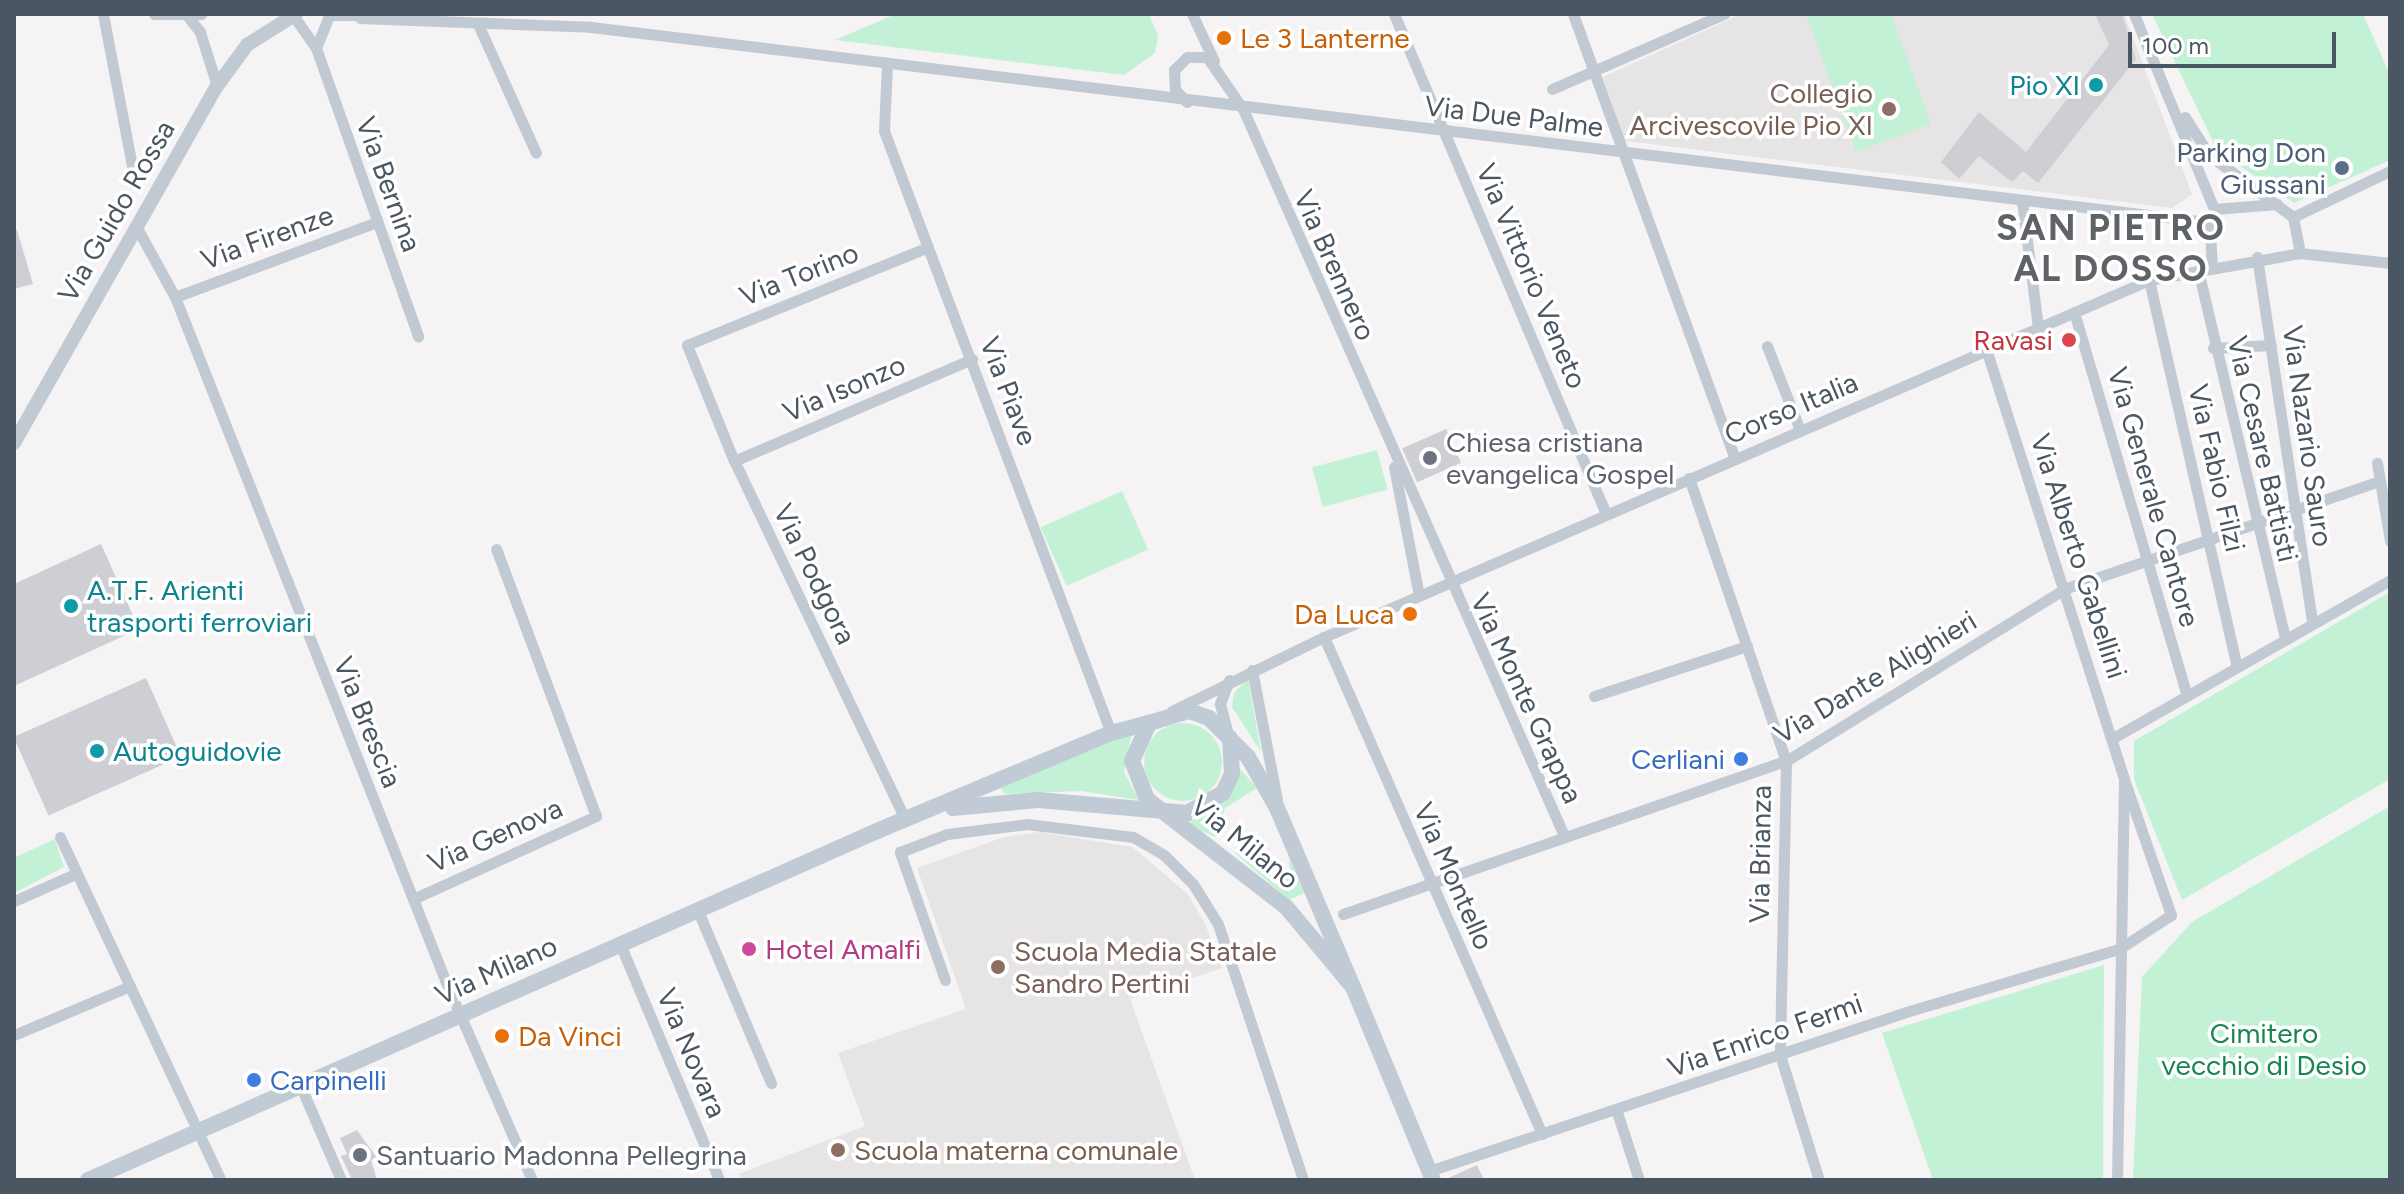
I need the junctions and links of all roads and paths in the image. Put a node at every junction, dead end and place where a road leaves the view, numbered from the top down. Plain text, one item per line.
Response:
1 (103, 14) edge
2 (154, 14) edge
3 (201, 14) edge
4 (332, 14) edge
5 (409, 14) edge
6 (1394, 14) edge
7 (1573, 14) edge
8 (1724, 14) edge
9 (2134, 14) edge
10 (186, 15) edge
11 (1197, 15) edge
12 (290, 16) edge
13 (366, 16) edge
14 (421, 22) junction
15 (478, 24) junction
16 (1200, 31) junction
17 (316, 48) junction
18 (1187, 57) junction
19 (1214, 61) junction
20 (887, 64) junction
21 (1596, 71) junction
22 (1173, 82) junction
23 (1222, 82) junction
24 (217, 86) junction
25 (1552, 89) dead end
26 (1142, 96) junction
27 (2173, 99) junction
28 (1193, 103) junction
29 (1243, 109) junction
30 (1446, 131) junction
31 (536, 153) dead end
32 (1620, 153) junction
33 (2390, 171) edge
34 (134, 176) dead end
35 (2022, 201) junction
36 (2278, 204) junction
37 (2214, 209) junction
38 (2293, 217) junction
39 (377, 222) junction
40 (2207, 222) junction
41 (137, 228) junction
42 (928, 247) junction
43 (2300, 253) junction
44 (2257, 257) junction
45 (2390, 263) edge
46 (2212, 266) junction
47 (2198, 270) junction
48 (2149, 280) junction
49 (175, 297) junction
50 (2074, 312) junction
51 (2038, 327) junction
52 (418, 336) dead end
53 (687, 345) joint
54 (2271, 345) junction
55 (1767, 346) dead end
56 (2213, 348) junction
57 (1986, 349) junction
58 (972, 359) junction
59 (1800, 430) junction
60 (1387, 439) junction
61 (14, 443) edge
62 (1735, 458) junction
63 (734, 461) junction
64 (2377, 463) dead end
65 (1689, 478) junction
66 (2379, 481) junction
67 (2294, 511) junction
68 (1606, 514) junction
69 (2256, 525) junction
70 (2209, 541) junction
71 (2390, 541) edge
72 (496, 549) dead end
73 (2148, 560) junction
74 (2390, 580) edge
75 (1448, 584) junction
76 (2064, 589) junction
77 (1419, 596) junction
78 (2312, 622) junction
79 (1324, 637) junction
80 (2285, 639) junction
81 (1747, 646) junction
82 (2237, 666) junction
83 (1252, 670) junction
84 (1229, 680) junction
85 (1594, 696) dead end
86 (2187, 696) junction
87 (1168, 713) junction
88 (1149, 723) junction
89 (1111, 733) junction
90 (1230, 738) junction
91 (2113, 738) junction
92 (1786, 761) junction
93 (2124, 779) junction
94 (1164, 810) junction
95 (1279, 812) junction
96 (928, 813) junction
97 (906, 821) junction
98 (1563, 833) junction
99 (60, 837) dead end
100 (75, 874) junction
101 (1430, 880) junction
102 (413, 899) junction
103 (14, 901) edge
104 (698, 911) junction
105 (1343, 914) dead end
106 (2171, 915) joint
107 (620, 944) junction
108 (2119, 949) junction
109 (945, 980) dead end
110 (130, 986) junction
111 (1353, 987) junction
112 (460, 1015) junction
113 (14, 1035) edge
114 (1780, 1055) junction
115 (771, 1083) dead end
116 (301, 1087) junction
117 (1617, 1112) junction
118 (199, 1131) junction
119 (1542, 1134) junction
120 (1431, 1176) edge
121 (88, 1180) edge
122 (221, 1180) edge
123 (341, 1180) edge
124 (532, 1180) edge
125 (719, 1180) edge
126 (1303, 1180) edge
127 (1639, 1180) edge
128 (1819, 1180) edge
129 (2117, 1180) edge

1 - 34 street
2 - 10 street
3 - 10 street
4 - 13 street
4 - 17 street
5 - 14 street
6 - 30 street, Via Vittorio Veneto
7 - 21 street
8 - 21 street
9 - 27 street
10 - 24 street
11 - 16 street
12 - 17 street, Via Bernina
12 - 24 street, Via Guido Rossa
13 - 14 street, Via Due Palme
14 - 15 street, Via Due Palme
15 - 20 street, Via Due Palme
15 - 31 street
16 - 18 street
16 - 19 street
17 - 39 street, Via Bernina
18 - 19 street
18 - 22 street
19 - 23 street
20 - 26 street, Via Due Palme
20 - 42 street, Via Piave
21 - 25 street
21 - 32 street
22 - 26 street
22 - 28 street
23 - 28 street
23 - 29 street
24 - 41 street, Via Guido Rossa
26 - 28 street, Via Due Palme
27 - 36 street
27 - 37 street
28 - 29 street, Via Due Palme
29 - 30 street, Via Due Palme
29 - 60 street, Via Brennero
30 - 32 street, Via Due Palme
30 - 68 street, Via Vittorio Veneto
32 - 35 street, Via Due Palme
32 - 62 street
33 - 38 street
35 - 40 street, Via Due Palme
35 - 51 street
36 - 37 street
36 - 38 street
37 - 40 street
38 - 43 street
39 - 49 street, Via Firenze
39 - 52 street, Via Bernina
40 - 46 street
41 - 49 street, Via Brescia
41 - 61 street, Via Guido Rossa
42 - 53 street, Via Torino
42 - 58 street, Via Piave
43 - 44 street, Corso Italia
43 - 45 street, Corso Italia
44 - 46 street, Corso Italia
44 - 54 street, Via Nazario Sauro
46 - 47 street, Corso Italia
47 - 48 street, Corso Italia
47 - 56 street, Via Cesare Battisti
48 - 50 street, Corso Italia
48 - 70 street, Via Fabio Filzi
49 - 102 street, Via Brescia
50 - 51 street, Corso Italia
50 - 73 street, Via Generale Cantore
51 - 57 street, Corso Italia
53 - 63 street, Via Podgora
54 - 56 street
54 - 67 street, Via Nazario Sauro
55 - 59 street
56 - 69 street, Via Cesare Battisti
57 - 59 street, Corso Italia
57 - 76 street, Via Alberto Gabellini
58 - 63 street, Via Isonzo
58 - 89 street, Via Piave
59 - 62 street, Corso Italia
60 - 75 street, Via Brennero
60 - 77 street, Via Brennero
62 - 65 street, Corso Italia
63 - 97 street, Via Podgora
64 - 66 street
65 - 68 street, Corso Italia
65 - 81 street, Via Brianza
66 - 67 street, Via Dante Alighieri
66 - 71 street
67 - 69 street, Via Dante Alighieri
67 - 78 street, Via Nazario Sauro
68 - 75 street, Corso Italia
69 - 70 street, Via Dante Alighieri
69 - 80 street, Via Cesare Battisti
70 - 73 street, Via Dante Alighieri
70 - 82 street, Via Fabio Filzi
72 - 102 street, Via Genova
73 - 76 street, Via Dante Alighieri
73 - 86 street, Via Generale Cantore
74 - 78 street
75 - 77 street, Corso Italia
75 - 98 street, Via Monte Grappa
76 - 91 street, Via Alberto Gabellini
76 - 92 street, Via Dante Alighieri
77 - 79 street, Corso Italia
78 - 80 street
79 - 83 street, Corso Italia
79 - 101 street, Via Montello
80 - 82 street
81 - 85 street
81 - 92 street, Via Brianza
82 - 86 street
83 - 84 street, Corso Italia
83 - 95 street
84 - 87 street, Corso Italia
84 - 90 street
86 - 91 street
87 - 88 main road
87 - 90 main road
88 - 89 main road, Via Milano
88 - 94 main road
89 - 96 main road, Via Milano
90 - 94 main road
90 - 95 main road, Via Milano
91 - 93 street, Via Alberto Gabellini
92 - 98 street, Via Dante Alighieri
92 - 114 street, Via Brianza
93 - 106 street, Via Alberto Gabellini
93 - 108 street, Via Alberto Gabellini
94 - 96 main road, Via Milano
94 - 111 main road, Via Milano
95 - 111 main road, Via Milano
96 - 97 main road, Via Milano
97 - 104 main road, Via Milano
98 - 101 street, Via Dante Alighieri
99 - 100 street
100 - 103 street
100 - 110 street
101 - 105 street, Via Dante Alighieri
101 - 119 street, Via Montello
102 - 112 street, Via Brescia
104 - 107 main road, Via Milano
104 - 115 street
106 - 108 street, Via Enrico Fermi
107 - 112 main road, Via Milano
107 - 125 street, Via Novara
108 - 114 street, Via Enrico Fermi
108 - 129 street, Via Alberto Gabellini
109 - 126 street
110 - 113 street
110 - 118 street
111 - 120 main road, Via Milano
112 - 116 main road, Via Milano
112 - 124 street, Via Brescia
114 - 117 street, Via Enrico Fermi
114 - 128 street, Via Brianza
116 - 118 main road, Via Milano
116 - 123 street
117 - 119 street, Via Enrico Fermi
117 - 127 street
118 - 121 main road, Via Milano
118 - 122 street
119 - 120 street, Via Enrico Fermi

